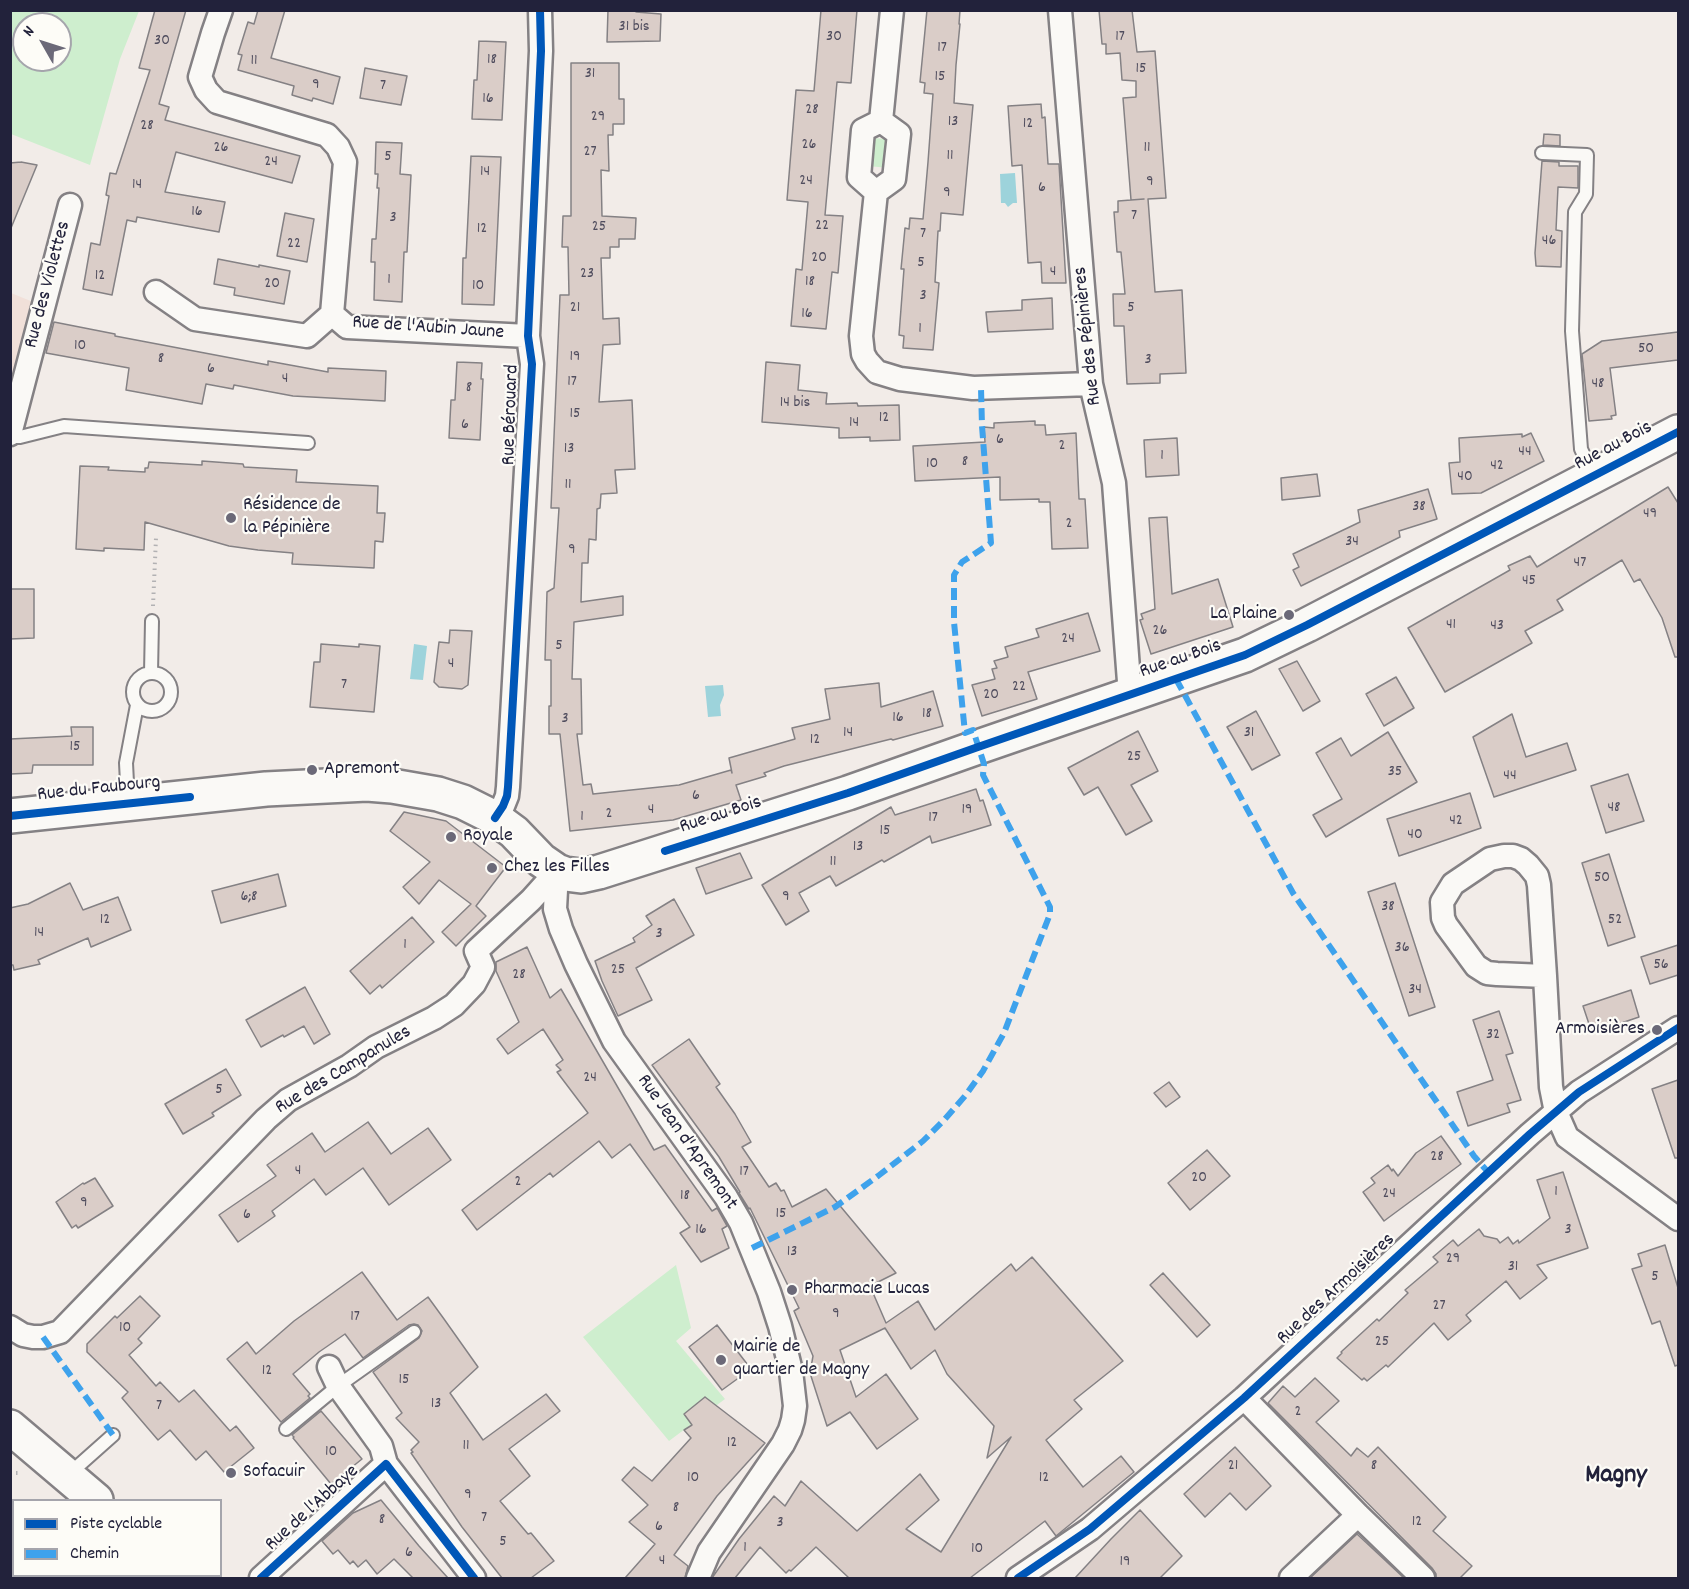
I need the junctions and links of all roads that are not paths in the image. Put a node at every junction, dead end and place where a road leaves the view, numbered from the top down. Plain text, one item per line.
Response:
1 (221, 10) edge
2 (540, 10) edge
3 (892, 10) edge
4 (1060, 10) edge
5 (881, 121) junction
6 (1542, 153) dead end
7 (876, 192) junction
8 (70, 205) dead end
9 (156, 292) dead end
10 (332, 314) junction
11 (528, 336) junction
12 (1090, 384) junction
13 (1678, 434) edge
14 (10, 436) edge
15 (308, 443) dead end
16 (1594, 476) junction
17 (152, 621) road end
18 (151, 673) junction
19 (1130, 695) junction
20 (137, 705) junction
21 (128, 804) junction
22 (10, 816) edge
23 (495, 818) junction
24 (556, 871) junction
25 (1545, 976) junction
26 (1678, 1028) edge
27 (1556, 1112) junction
28 (1678, 1219) edge
29 (10, 1327) edge
30 (414, 1332) dead end
31 (333, 1377) junction
32 (1244, 1398) junction
33 (10, 1426) edge
34 (286, 1429) dead end
35 (113, 1435) dead end
36 (387, 1464) junction
37 (67, 1475) junction
38 (95, 1499) edge
39 (1358, 1515) junction
40 (261, 1578) edge
41 (474, 1578) edge
42 (698, 1578) edge
43 (1018, 1578) edge
44 (1291, 1578) edge
45 (1423, 1578) edge

1 - 10 street, Rue de l'Aubin Jaune
2 - 11 street, Rue Bérouard
3 - 5 street
4 - 12 street, Rue des Pépinières
5 - 7 street
5 - 7 street
6 - 16 lane
7 - 12 street
8 - 14 street, Rue des Violettes
9 - 10 street, Rue de l'Aubin Jaune
10 - 11 street, Rue de l'Aubin Jaune
11 - 23 street, Rue Bérouard
12 - 19 street, Rue des Pépinières
13 - 16 main road, Rue au Bois
14 - 15 lane
16 - 19 main road, Rue au Bois
17 - 18 lane
18 - 20 lane
18 - 20 lane
19 - 24 main road, Rue au Bois
20 - 21 lane
21 - 22 main road, Rue du Faubourg
21 - 23 main road, Rue du Faubourg
23 - 24 main road, Rue du Faubourg
24 - 29 street, Rue des Campanules
24 - 42 street, Rue Jean d'Apremont
25 - 25 street
25 - 27 street
26 - 27 street, Rue des Armoisières
27 - 28 street
27 - 32 street, Rue des Armoisières
30 - 31 lane
31 - 34 lane
31 - 36 street, Rue de l'Abbaye
32 - 39 street
32 - 43 street, Rue des Armoisières
33 - 37 main road
35 - 37 lane
36 - 40 street, Rue de l'Abbaye
36 - 41 street, Rue de l'Abbaye
37 - 38 main road
39 - 44 street
39 - 45 street

